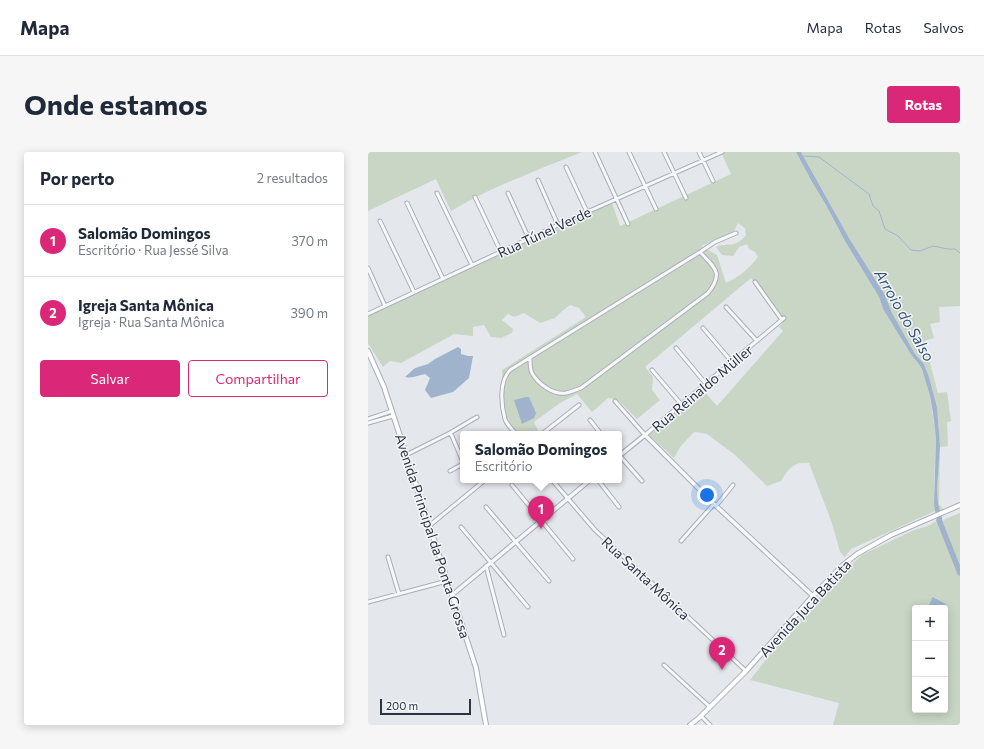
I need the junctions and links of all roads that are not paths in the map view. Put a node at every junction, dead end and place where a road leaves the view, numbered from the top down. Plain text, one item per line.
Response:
1 (595, 152) edge
2 (630, 152) edge
3 (664, 152) edge
4 (699, 152) edge
5 (722, 152) edge
6 (703, 160) junction
7 (566, 167) dead end
8 (674, 172) junction
9 (538, 180) dead end
10 (713, 182) dead end
11 (645, 186) junction
12 (437, 193) dead end
13 (508, 193) dead end
14 (685, 196) dead end
15 (475, 197) dead end
16 (616, 199) junction
17 (407, 203) dead end
18 (656, 209) dead end
19 (587, 212) junction
20 (380, 221) dead end
21 (628, 224) dead end
22 (558, 225) junction
23 (736, 233) dead end
24 (529, 239) junction
25 (501, 252) junction
26 (700, 252) junction
27 (472, 265) junction
28 (368, 268) edge
29 (442, 279) junction
30 (756, 282) dead end
31 (414, 292) junction
32 (385, 306) junction
33 (726, 307) dead end
34 (368, 314) edge
35 (703, 328) dead end
36 (757, 341) junction
37 (676, 348) dead end
38 (368, 351) edge
39 (530, 358) junction
40 (732, 362) junction
41 (652, 370) dead end
42 (706, 384) junction
43 (615, 401) dead end
44 (681, 404) junction
45 (580, 405) dead end
46 (392, 411) junction
47 (393, 416) junction
48 (477, 417) dead end
49 (368, 419) edge
50 (590, 420) dead end
51 (368, 424) edge
52 (514, 431) edge
53 (546, 431) edge
54 (599, 431) edge
55 (450, 433) junction
56 (645, 435) junction
57 (622, 454) edge
58 (406, 455) junction
59 (460, 457) edge
60 (622, 459) edge
61 (460, 466) edge
62 (450, 471) dead end
63 (642, 481) dead end
64 (481, 483) edge
65 (555, 483) edge
66 (586, 483) edge
67 (600, 483) edge
68 (512, 484) dead end
69 (733, 486) dead end
70 (568, 498) junction
71 (715, 505) junction
72 (960, 505) edge
73 (486, 507) dead end
74 (619, 507) dead end
75 (541, 520) junction
76 (429, 526) junction
77 (461, 527) dead end
78 (516, 541) junction
79 (681, 541) dead end
80 (388, 557) dead end
81 (573, 559) dead end
82 (491, 563) junction
83 (486, 566) junction
84 (447, 581) junction
85 (549, 582) dead end
86 (400, 594) junction
87 (452, 595) junction
88 (813, 596) junction
89 (368, 602) edge
90 (528, 607) dead end
91 (504, 635) dead end
92 (664, 665) dead end
93 (746, 671) junction
94 (710, 708) junction
95 (701, 716) junction
96 (486, 725) edge
97 (690, 725) edge
98 (710, 725) edge

1 - 16 street
2 - 11 street
3 - 8 street
4 - 6 street
5 - 6 street, Rua Túnel Verde
6 - 8 street, Rua Túnel Verde
6 - 10 street
7 - 19 street
8 - 11 street, Rua Túnel Verde
8 - 14 street
9 - 22 street
11 - 16 street, Rua Túnel Verde
11 - 18 street
12 - 27 street
13 - 24 street
15 - 25 street
16 - 19 street, Rua Túnel Verde
16 - 21 street
17 - 29 street
19 - 22 street, Rua Túnel Verde
20 - 31 street
22 - 24 street, Rua Túnel Verde
23 - 26 street
24 - 25 street, Rua Túnel Verde
25 - 27 street, Rua Túnel Verde
26 - 39 street
26 - 39 street
27 - 29 street, Rua Túnel Verde
28 - 32 street
29 - 31 street, Rua Túnel Verde
30 - 36 street, Rua Reinaldo Müller
31 - 32 street, Rua Túnel Verde
32 - 34 street, Rua Túnel Verde
33 - 36 street
35 - 40 street
36 - 40 street, Rua Reinaldo Müller
37 - 42 street
38 - 46 main road, Avenida Principal da Ponta Grossa
39 - 52 street
40 - 42 street, Rua Reinaldo Müller
41 - 44 street
42 - 44 street, Rua Reinaldo Müller
43 - 56 street
44 - 56 street, Rua Reinaldo Müller
45 - 53 street
46 - 47 main road, Avenida Principal da Ponta Grossa
46 - 49 street
47 - 51 street
47 - 58 main road, Avenida Principal da Ponta Grossa
48 - 55 street
50 - 54 street
55 - 58 street
55 - 59 street
56 - 57 street, Rua Reinaldo Müller
56 - 71 street
58 - 76 main road, Avenida Principal da Ponta Grossa
60 - 63 street
61 - 62 street
64 - 76 street
65 - 70 street, Rua Santa Mônica
66 - 70 street
67 - 74 street
68 - 75 street
69 - 71 street
70 - 75 street
70 - 93 street, Rua Santa Mônica
71 - 79 street
71 - 88 street
72 - 88 main road, Avenida Juca Batista
73 - 78 street
75 - 78 street
75 - 81 street
76 - 84 main road, Avenida Principal da Ponta Grossa
77 - 82 street
78 - 82 street
78 - 85 street
80 - 86 street
82 - 83 street
82 - 90 street
83 - 87 street
83 - 91 street
84 - 86 street
84 - 87 main road, Avenida Principal da Ponta Grossa
86 - 89 street
87 - 96 main road, Avenida Principal da Ponta Grossa
88 - 93 main road, Avenida Juca Batista
92 - 94 street
93 - 94 main road, Avenida Juca Batista
94 - 95 main road, Avenida Juca Batista
95 - 97 main road, Avenida Juca Batista
95 - 98 street

